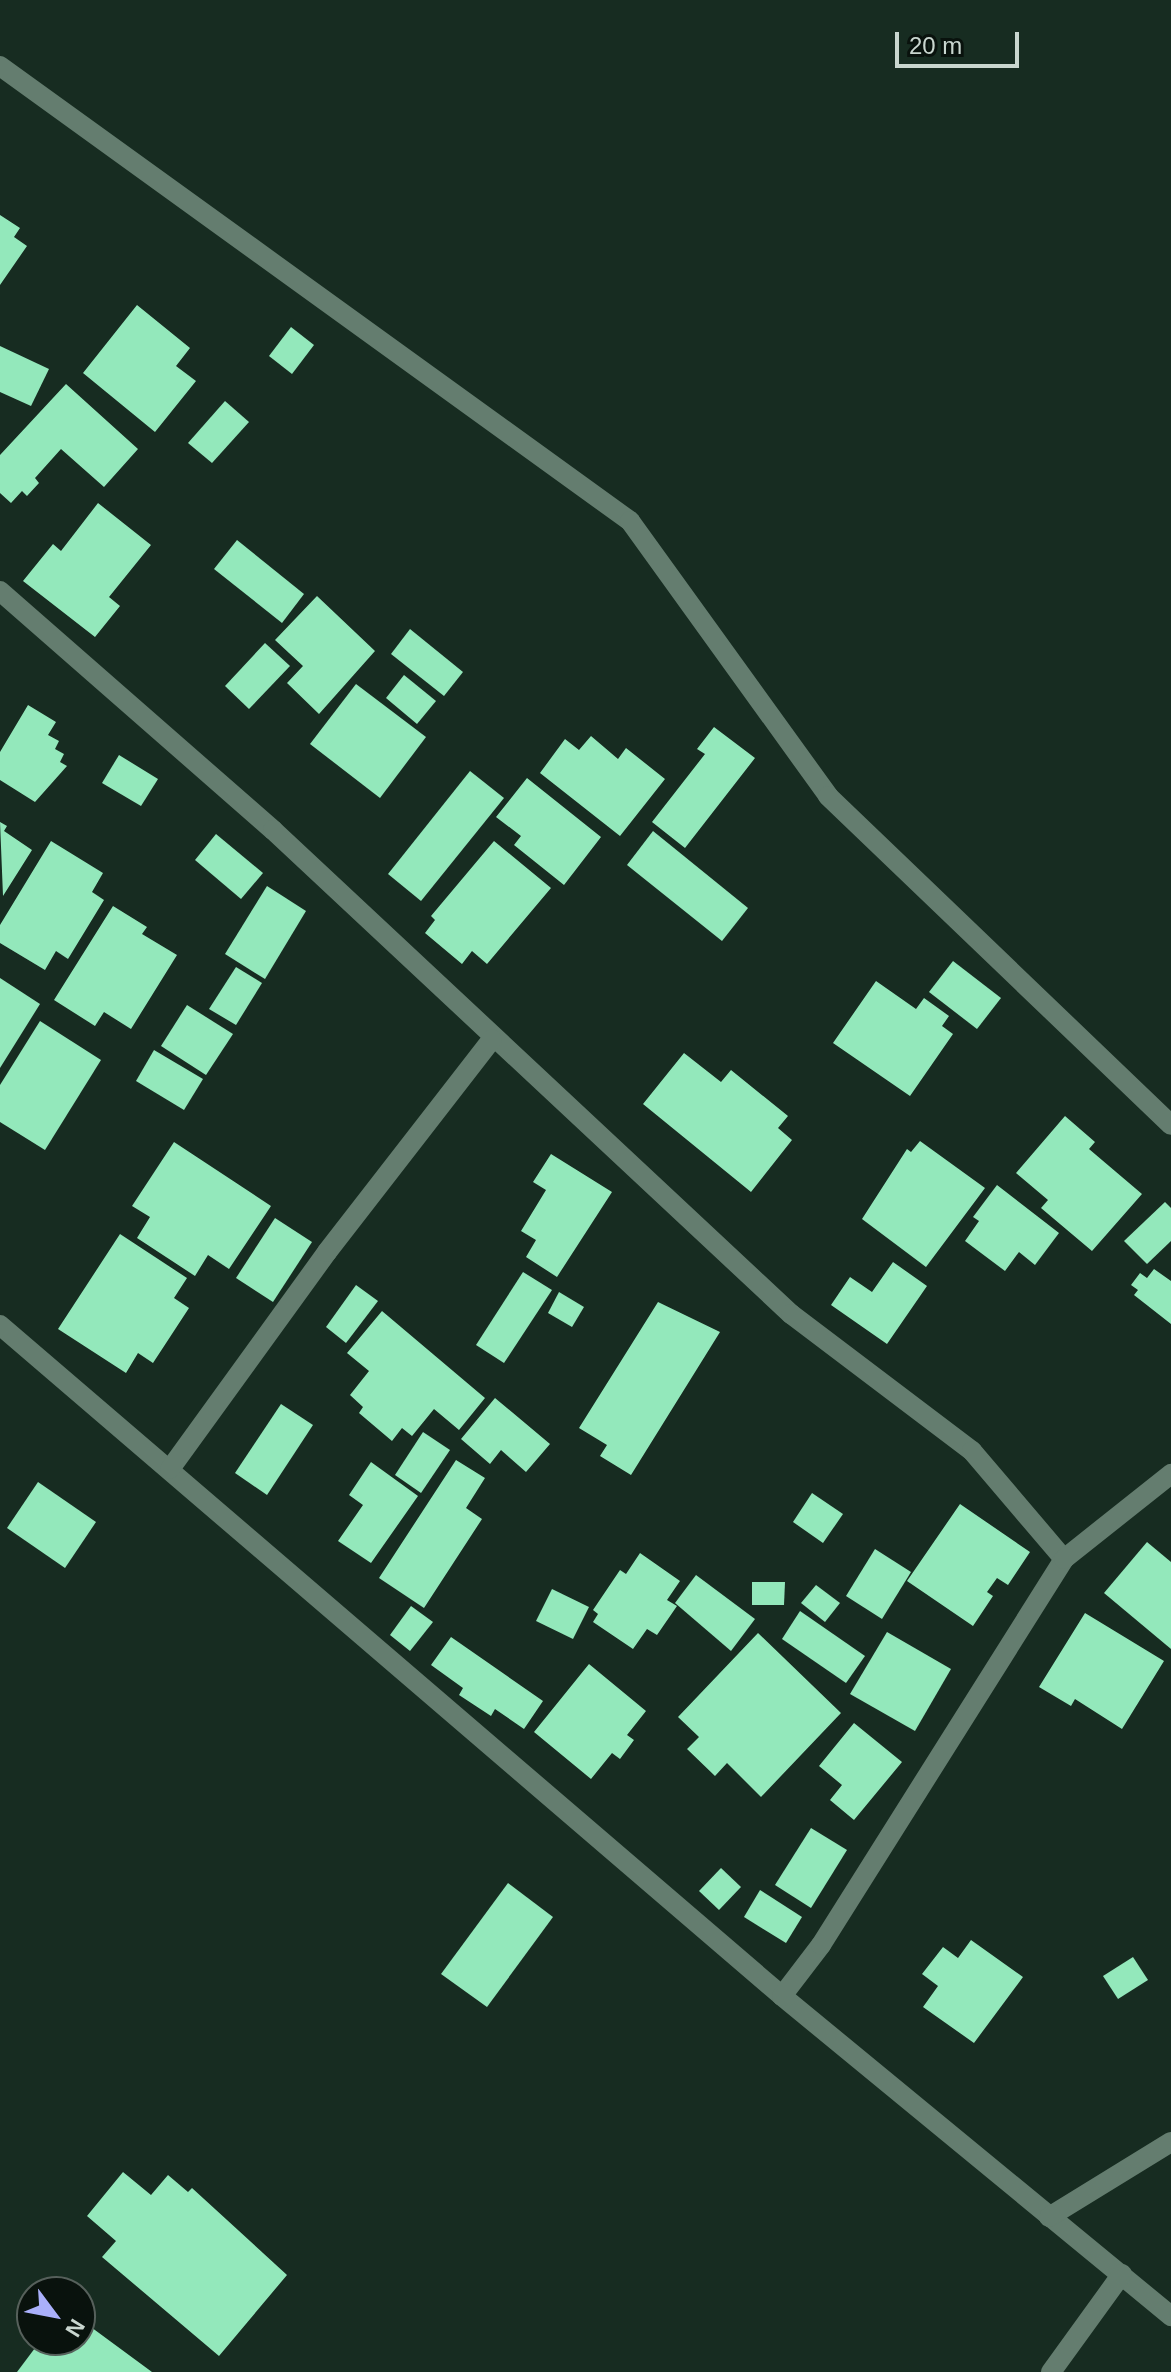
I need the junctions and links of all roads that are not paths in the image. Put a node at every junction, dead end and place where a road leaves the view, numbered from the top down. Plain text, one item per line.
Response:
1 (0, 66) edge
2 (0, 591) edge
3 (492, 1039) junction
4 (1171, 1125) edge
5 (0, 1325) edge
6 (170, 1469) junction
7 (1171, 1474) edge
8 (1064, 1559) junction
9 (782, 1996) junction
10 (1171, 2142) edge
11 (1049, 2217) junction
12 (1122, 2274) junction
13 (1171, 2316) edge
14 (1051, 2372) edge

1 - 4 street
2 - 3 street
3 - 6 street
3 - 8 street
5 - 6 street
6 - 9 street
7 - 8 street
8 - 9 street
9 - 11 street
10 - 11 street
11 - 12 street
12 - 13 street
12 - 14 street

